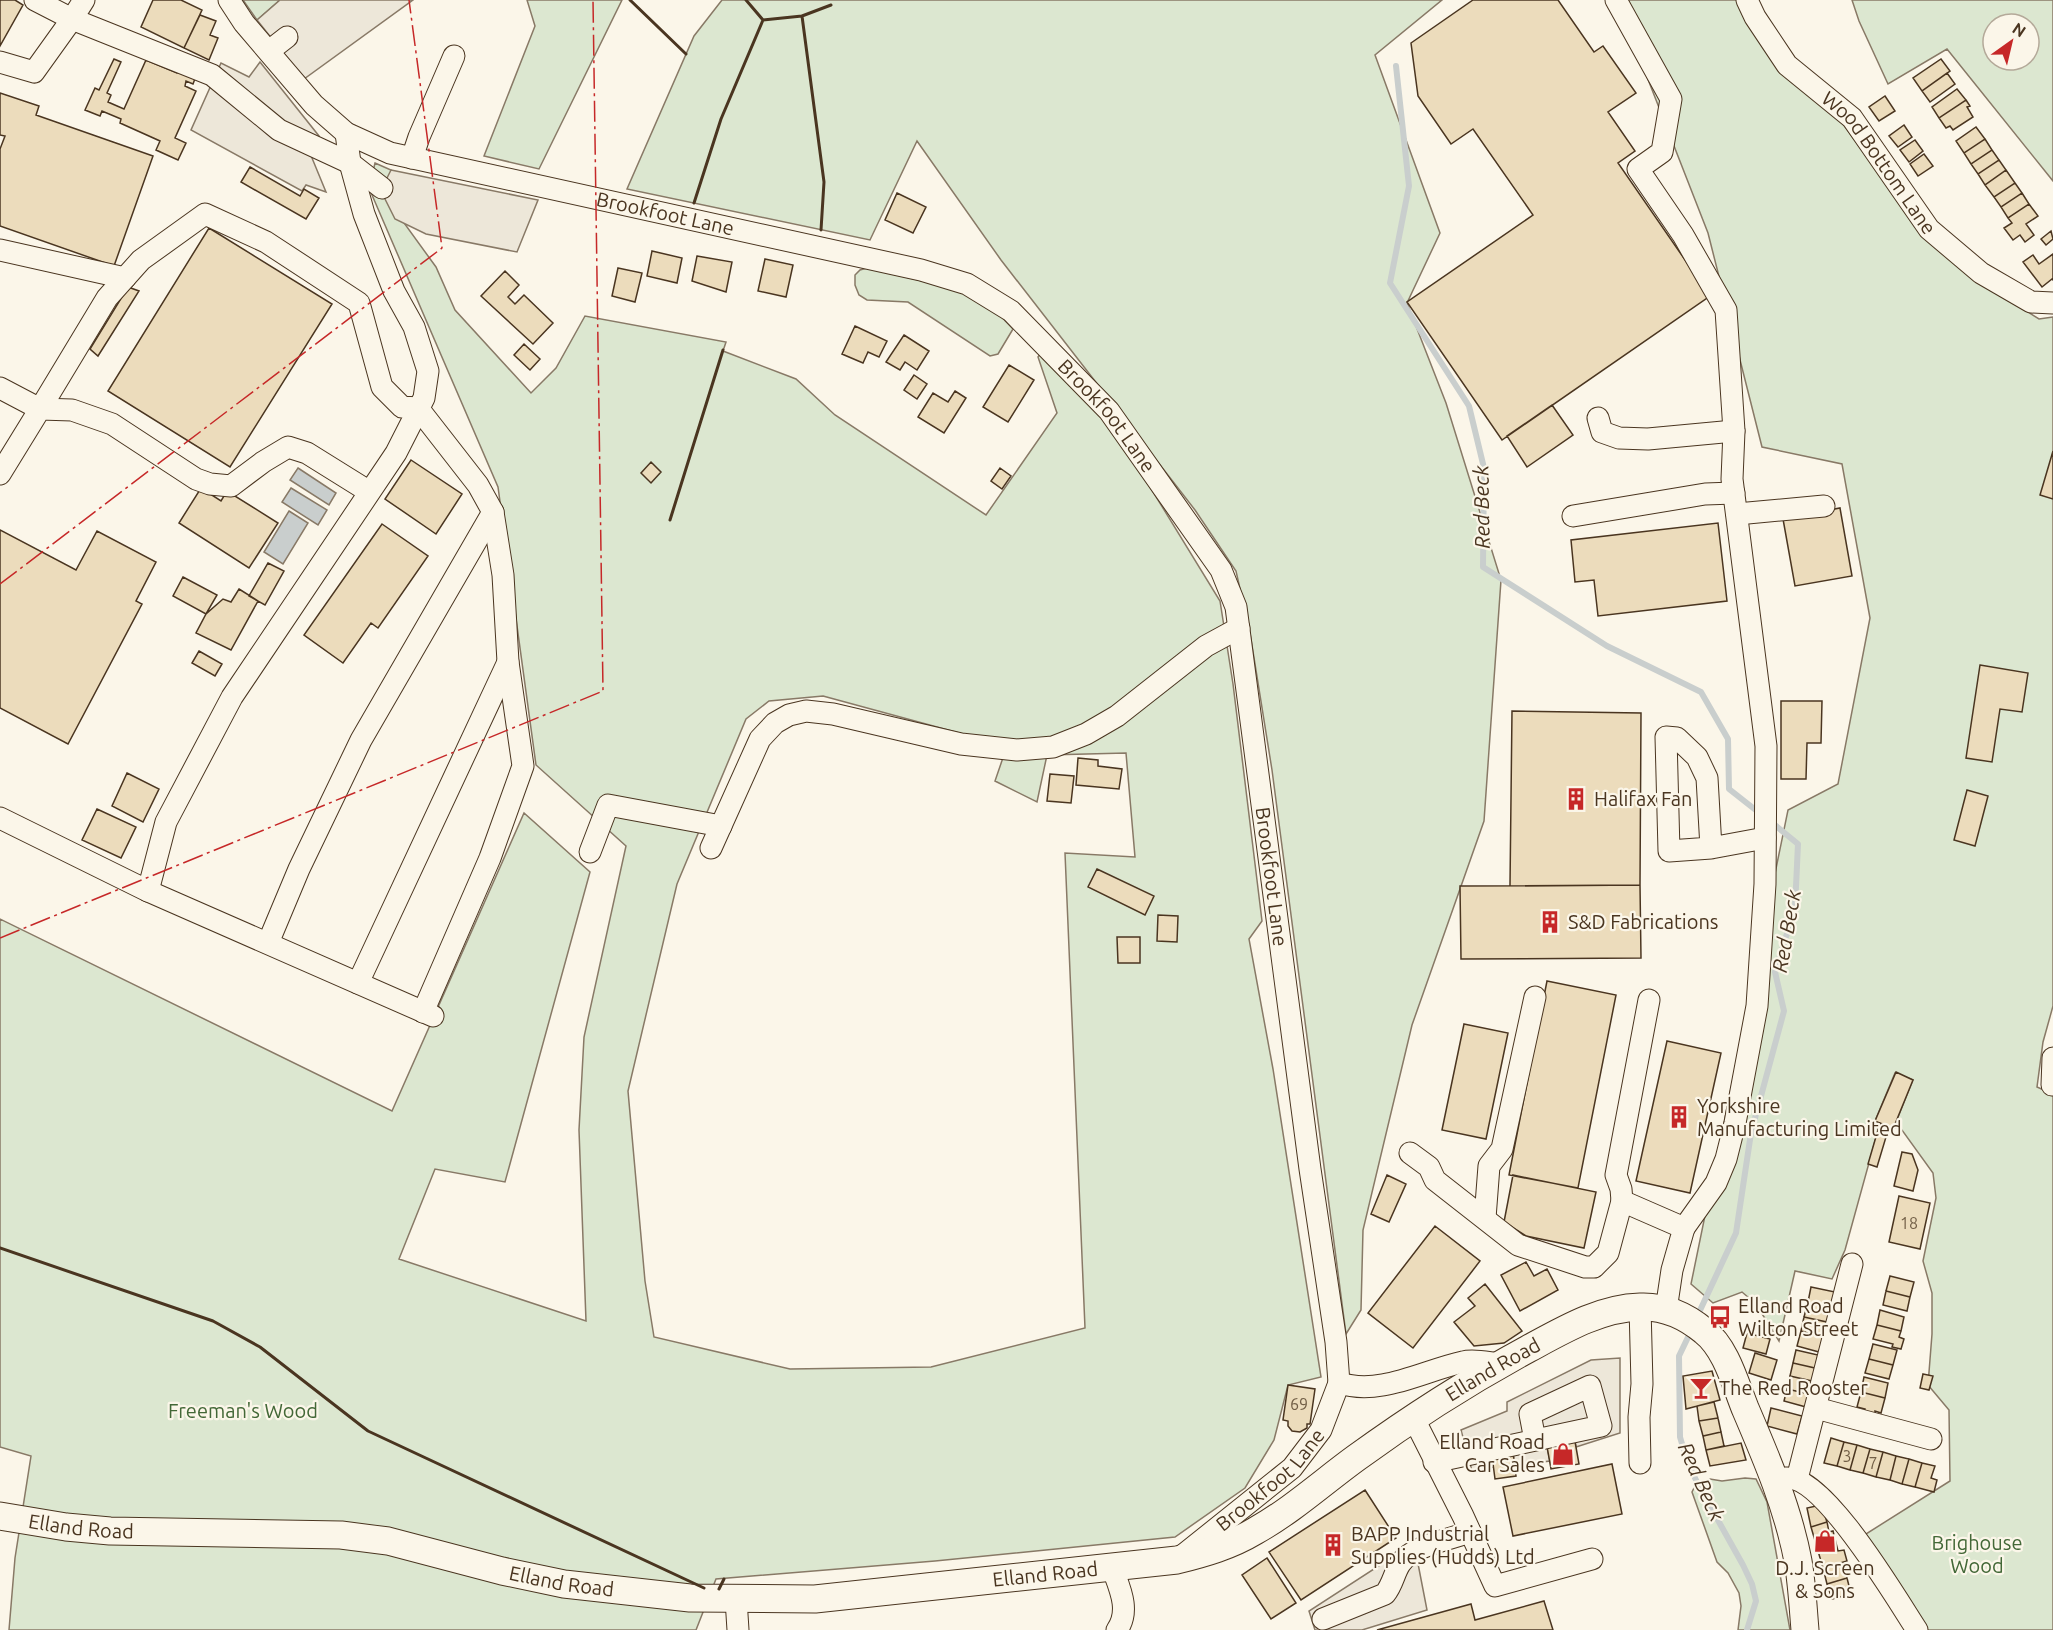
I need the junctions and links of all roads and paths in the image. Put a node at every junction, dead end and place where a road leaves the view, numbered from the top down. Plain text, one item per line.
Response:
1 (35, 0) edge
2 (84, 0) edge
3 (228, 0) edge
4 (1616, 0) edge
5 (1747, 0) edge
6 (72, 19) junction
7 (287, 37) dead end
8 (268, 51) junction
9 (454, 56) dead end
10 (0, 62) edge
11 (346, 133) junction
12 (412, 158) junction
13 (350, 162) junction
14 (382, 188) dead end
15 (0, 250) edge
16 (125, 278) junction
17 (2053, 303) edge
18 (0, 388) edge
19 (418, 408) junction
20 (40, 409) junction
21 (1598, 418) dead end
22 (1734, 431) junction
23 (0, 474) edge
24 (368, 491) junction
25 (1734, 493) junction
26 (1824, 506) dead end
27 (494, 512) junction
28 (1737, 514) junction
29 (1573, 516) dead end
30 (1239, 628) junction
31 (508, 662) junction
32 (0, 818) edge
33 (721, 826) junction
34 (1765, 836) junction
35 (711, 848) dead end
36 (1711, 848) junction
37 (590, 852) dead end
38 (148, 891) junction
39 (268, 943) junction
40 (358, 983) junction
41 (1535, 997) dead end
42 (1649, 999) dead end
43 (2053, 1058) edge
44 (2052, 1084) edge
45 (1410, 1154) dead end
46 (1622, 1201) junction
47 (1485, 1218) junction
48 (1684, 1228) junction
49 (1852, 1264) dead end
50 (1673, 1316) junction
51 (1501, 1364) junction
52 (1338, 1383) junction
53 (1816, 1408) junction
54 (1413, 1417) junction
55 (1931, 1439) dead end
56 (1534, 1440) dead end
57 (1434, 1462) junction
58 (1640, 1464) dead end
59 (1786, 1479) junction
60 (0, 1516) edge
61 (1470, 1532) junction
62 (1592, 1559) dead end
63 (1177, 1560) junction
64 (1112, 1567) junction
65 (736, 1599) junction
66 (1323, 1619) dead end
67 (738, 1630) edge
68 (1118, 1630) edge
69 (1805, 1630) edge
70 (1917, 1630) edge

1 - 6 street
2 - 6 street
3 - 8 street, Brookfoot Lane
4 - 22 street
5 - 17 street, Wood Bottom Lane
6 - 10 street
6 - 13 street
7 - 8 street
8 - 11 street, Brookfoot Lane
9 - 12 street
11 - 12 street, Brookfoot Lane
11 - 13 street
12 - 30 street, Brookfoot Lane
13 - 14 street
13 - 19 street
15 - 16 street
16 - 19 street
16 - 20 street
18 - 20 street
19 - 24 street
19 - 27 street
20 - 23 street
20 - 24 street
21 - 22 street
22 - 25 street
24 - 38 street
25 - 28 street
25 - 29 street
26 - 28 street
27 - 31 street
27 - 39 street
28 - 34 street
30 - 33 street
30 - 52 street, Brookfoot Lane
31 - 40 street
31 - 40 street
32 - 38 street
33 - 35 street
33 - 37 street
34 - 36 street
34 - 48 street
36 - 36 street
38 - 39 street
39 - 40 street
41 - 47 street
42 - 46 street
43 - 44 street
45 - 47 street
46 - 47 street
46 - 48 street
48 - 50 street
49 - 53 street
50 - 51 main road, Elland Road
50 - 58 street
50 - 59 main road
51 - 52 street
51 - 54 main road, Elland Road
52 - 63 street, Brookfoot Lane
53 - 55 street
53 - 59 street
54 - 57 street
54 - 63 main road, Elland Road
56 - 57 street
57 - 61 street
59 - 69 main road
59 - 70 street
60 - 65 main road, Elland Road
61 - 62 street
61 - 66 street
63 - 64 main road, Elland Road
64 - 65 main road, Elland Road
64 - 68 street
65 - 67 street

